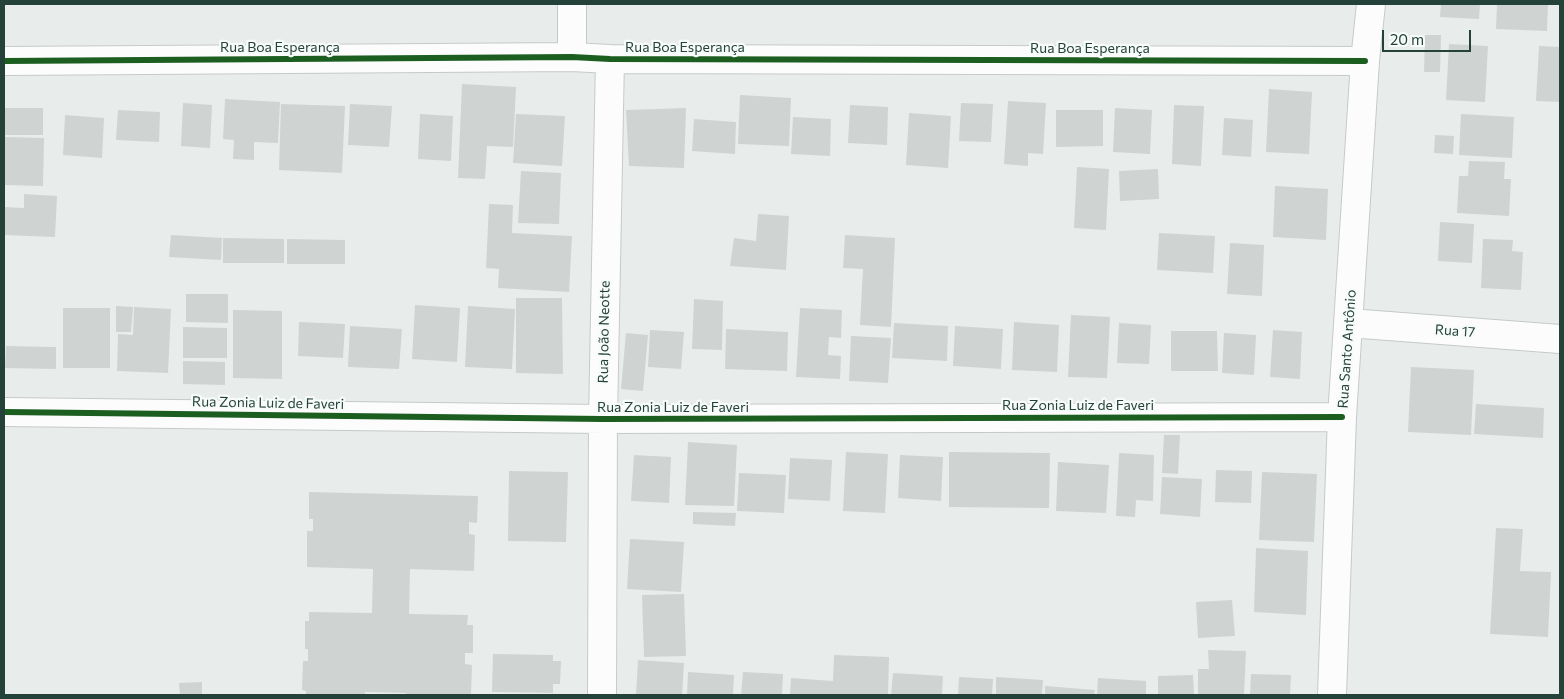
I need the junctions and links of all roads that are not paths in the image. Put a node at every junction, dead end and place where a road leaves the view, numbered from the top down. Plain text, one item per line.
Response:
1 (572, 4) edge
2 (1371, 4) edge
3 (572, 57) junction
4 (610, 59) junction
5 (4, 61) edge
6 (1365, 61) junction
7 (1350, 322) junction
8 (1560, 339) edge
9 (4, 412) edge
10 (1342, 417) junction
11 (602, 419) junction
12 (602, 695) edge
13 (1332, 695) edge

1 - 3 street
2 - 6 street, Rua Santo Antônio
3 - 4 street, Rua Boa Esperança
3 - 5 street, Rua Boa Esperança
4 - 6 street, Rua Boa Esperança
4 - 11 street, Rua João Neotte
6 - 7 street, Rua Santo Antônio
7 - 8 street, Rua 17
7 - 10 street, Rua Santo Antônio
9 - 11 street, Rua Zonia Luiz de Faveri
10 - 11 street, Rua Zonia Luiz de Faveri
10 - 13 street, Rua Santo Antônio
11 - 12 street, Rua João Neotte

